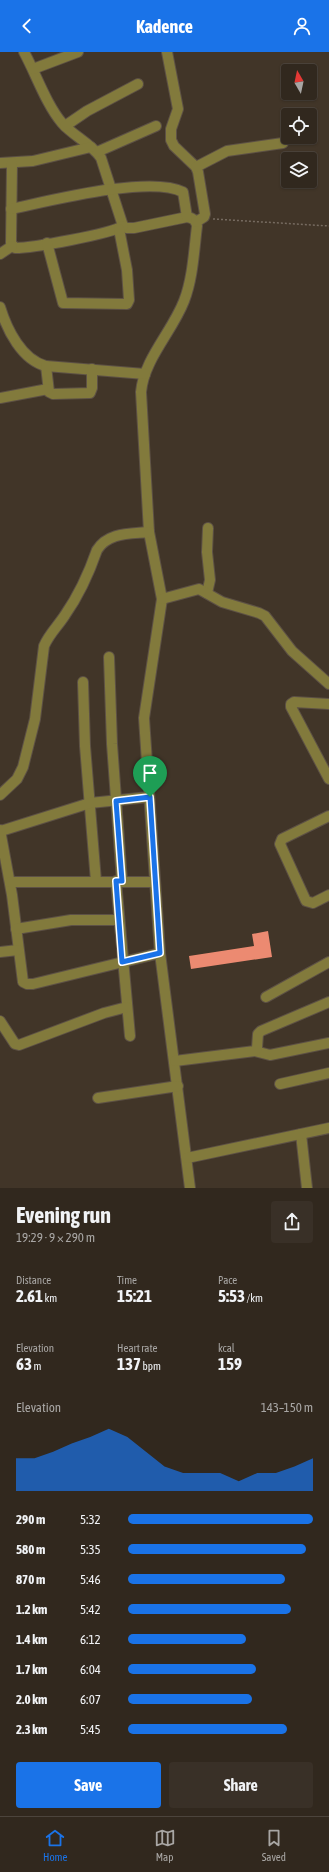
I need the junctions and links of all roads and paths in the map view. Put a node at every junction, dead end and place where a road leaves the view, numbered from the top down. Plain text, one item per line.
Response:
1 (24, 52) edge
2 (78, 52) edge
3 (167, 52) edge
4 (33, 70) junction
5 (138, 84) dead end
6 (65, 126) junction
7 (156, 126) dead end
8 (281, 143) edge
9 (94, 150) junction
10 (0, 163) edge
11 (12, 163) junction
12 (196, 167) junction
13 (111, 190) junction
14 (11, 209) junction
15 (196, 219) junction
16 (329, 226) edge
17 (121, 228) junction
18 (46, 243) junction
19 (12, 246) junction
20 (0, 254) edge
21 (0, 307) edge
22 (46, 366) junction
23 (92, 369) junction
24 (145, 374) junction
25 (48, 389) junction
26 (0, 398) edge
27 (208, 528) dead end
28 (149, 532) junction
29 (207, 593) junction
30 (162, 599) junction
31 (109, 657) dead end
32 (83, 682) dead end
33 (329, 684) edge
34 (329, 704) edge
35 (329, 779) edge
36 (0, 795) edge
37 (150, 797) junction
38 (116, 801) junction
39 (90, 803) junction
40 (329, 816) edge
41 (0, 831) edge
42 (96, 881) junction
43 (119, 881) junction
44 (10, 882) junction
45 (155, 882) junction
46 (329, 895) edge
47 (119, 920) junction
48 (16, 929) junction
49 (18, 950) junction
50 (0, 952) edge
51 (160, 953) junction
52 (122, 962) junction
53 (329, 962) edge
54 (266, 997) dead end
55 (329, 1002) edge
56 (127, 1007) junction
57 (0, 1021) edge
58 (130, 1036) dead end
59 (329, 1043) edge
60 (255, 1051) junction
61 (175, 1061) junction
62 (329, 1073) edge
63 (280, 1084) dead end
64 (178, 1086) junction
65 (98, 1098) dead end
66 (329, 1128) edge
67 (301, 1134) junction
68 (187, 1158) junction
69 (190, 1188) edge
70 (307, 1188) edge

1 - 4 street
2 - 4 street
3 - 12 street
4 - 6 street
5 - 6 street
6 - 9 street
7 - 9 street
8 - 12 street
9 - 11 street
9 - 13 street
10 - 11 street
11 - 14 street
12 - 15 street
13 - 14 street
13 - 15 street
13 - 17 street
14 - 19 street
15 - 16 path
15 - 17 street
15 - 24 street
17 - 18 street
17 - 18 street
18 - 19 street
19 - 20 street
21 - 22 street
22 - 23 street
22 - 25 street
23 - 24 street
23 - 25 street
24 - 28 street
25 - 26 street
27 - 29 street
28 - 30 street
28 - 36 street
29 - 30 street
29 - 33 street
30 - 37 street
31 - 38 street
32 - 39 street
34 - 35 street
37 - 38 street
37 - 45 street
38 - 39 street
38 - 43 street
39 - 41 street
39 - 42 street
40 - 46 street
41 - 44 street
42 - 43 street
42 - 44 street
43 - 45 street
43 - 47 street
44 - 48 street
45 - 51 street
47 - 48 street
47 - 52 street
48 - 49 street
49 - 50 street
49 - 52 street
51 - 52 street
51 - 61 street
52 - 56 street
53 - 54 street
55 - 60 street
56 - 57 street
56 - 58 street
59 - 60 street
60 - 61 street
61 - 64 street
62 - 63 street
64 - 65 street
64 - 68 street
66 - 67 street
67 - 68 street
67 - 70 street
68 - 69 street

